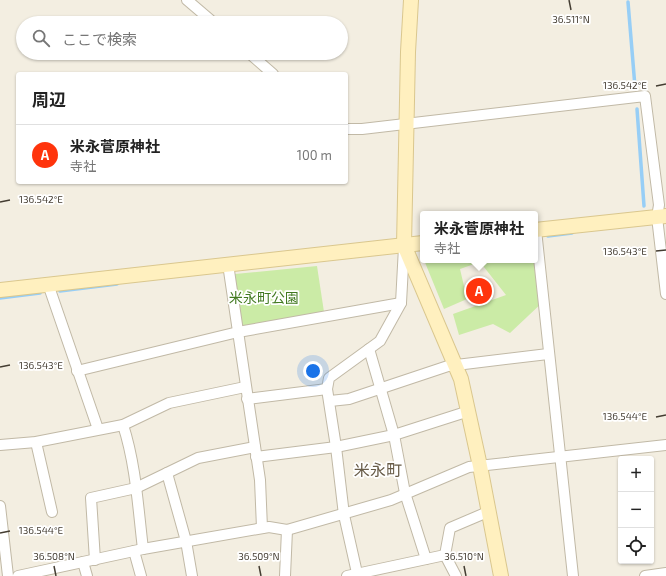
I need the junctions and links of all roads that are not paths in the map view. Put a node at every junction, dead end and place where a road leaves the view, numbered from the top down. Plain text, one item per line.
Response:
1 (187, 0) edge
2 (411, 0) edge
3 (206, 16) edge
4 (257, 60) edge
5 (271, 72) edge
6 (406, 123) junction
7 (348, 129) edge
8 (661, 216) edge
9 (538, 230) edge
10 (420, 243) edge
11 (404, 245) junction
12 (538, 251) edge
13 (228, 264) junction
14 (665, 271) edge
15 (48, 284) junction
16 (0, 290) edge
17 (666, 294) edge
18 (401, 303) junction
19 (238, 332) junction
20 (369, 349) junction
21 (548, 354) junction
22 (456, 364) junction
23 (77, 371) junction
24 (245, 387) junction
25 (381, 387) junction
26 (327, 389) junction
27 (247, 399) junction
28 (330, 401) junction
29 (469, 411) junction
30 (123, 425) junction
31 (98, 429) junction
32 (394, 435) junction
33 (36, 442) junction
34 (0, 445) edge
35 (666, 445) edge
36 (336, 447) junction
37 (256, 452) junction
38 (560, 458) junction
39 (480, 466) junction
40 (167, 473) junction
41 (136, 488) junction
42 (405, 494) junction
43 (0, 506) edge
44 (490, 511) junction
45 (52, 512) dead end
46 (344, 515) junction
47 (262, 528) junction
48 (287, 530) junction
49 (186, 542) junction
50 (138, 550) junction
51 (445, 555) junction
52 (426, 559) junction
53 (95, 560) junction
54 (83, 562) junction
55 (666, 573) edge
56 (352, 575) edge
57 (8, 576) edge
58 (18, 576) edge
59 (87, 576) edge
60 (141, 576) edge
61 (192, 576) edge
62 (286, 576) edge
63 (456, 576) edge
64 (501, 576) edge
65 (573, 576) edge
66 (645, 576) edge

1 - 3 street
2 - 6 street
4 - 5 street
6 - 7 street
6 - 8 street
6 - 11 street
8 - 9 street
8 - 14 street
10 - 11 street
11 - 13 street
11 - 18 street
11 - 22 street
12 - 21 street
13 - 15 street
13 - 19 street
14 - 17 street
15 - 16 street
15 - 23 street
18 - 19 street
18 - 20 street
19 - 23 street
19 - 24 street
20 - 25 street
20 - 26 street
21 - 22 street
21 - 38 street
22 - 25 street
22 - 29 street
23 - 31 street
24 - 27 street
24 - 30 street
25 - 28 street
25 - 32 street
26 - 27 street
26 - 28 street
27 - 37 street
28 - 36 street
29 - 32 street
29 - 39 street
30 - 31 street
30 - 41 street
31 - 33 street
32 - 36 street
32 - 42 street
33 - 34 street
33 - 45 street
35 - 38 street
36 - 37 street
36 - 46 street
37 - 40 street
37 - 47 street
38 - 39 street
38 - 65 street
39 - 42 street
39 - 44 street
40 - 41 street
40 - 49 street
41 - 50 street
41 - 53 street
42 - 46 street
42 - 52 street
43 - 57 street
44 - 51 street
44 - 64 street
46 - 48 street
46 - 56 street
47 - 48 street
47 - 49 street
48 - 62 street
49 - 50 street
49 - 61 street
50 - 53 street
50 - 60 street
51 - 52 street
51 - 63 street
52 - 56 street
53 - 54 street
54 - 58 street
54 - 59 street
55 - 66 street

